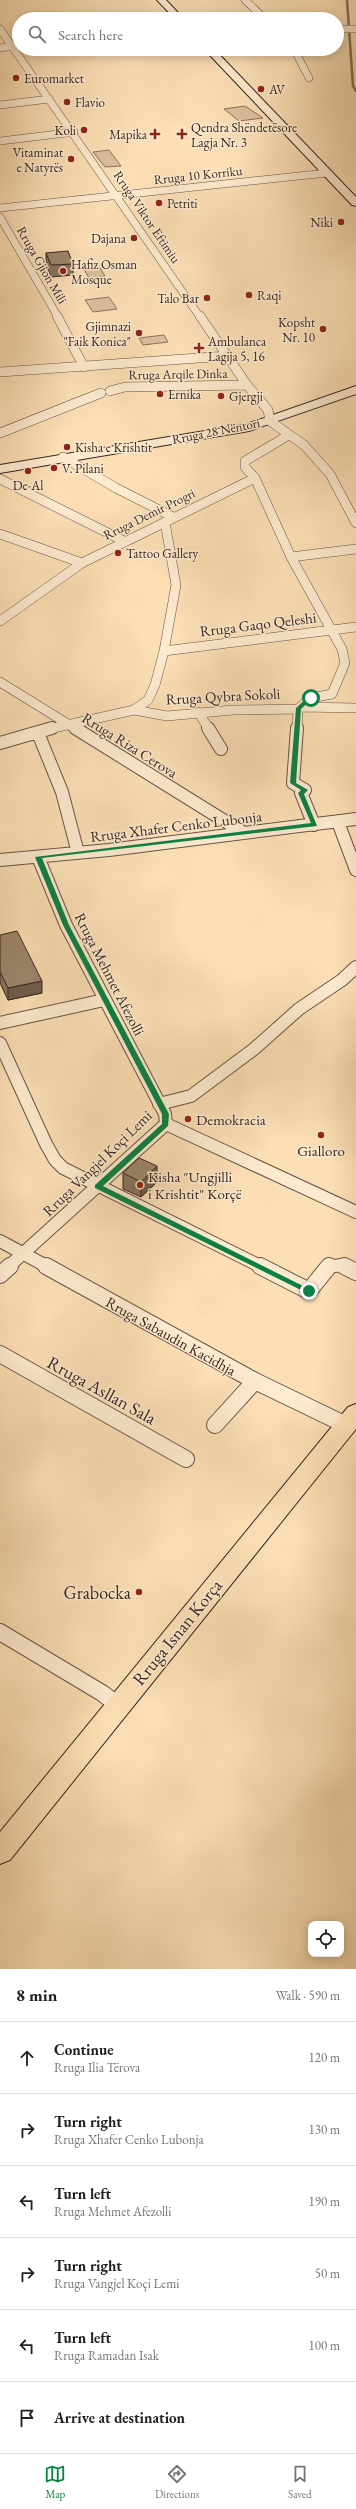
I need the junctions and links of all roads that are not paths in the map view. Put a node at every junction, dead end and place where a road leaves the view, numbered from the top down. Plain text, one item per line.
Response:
1 (161, 0) edge
2 (245, 0) edge
3 (173, 12) edge
4 (258, 12) edge
5 (0, 29) edge
6 (12, 45) edge
7 (12, 46) edge
8 (0, 48) edge
9 (20, 56) edge
10 (216, 56) edge
11 (298, 56) edge
12 (309, 78) dead end
13 (50, 99) junction
14 (0, 105) edge
15 (74, 132) junction
16 (0, 141) edge
17 (327, 173) junction
18 (116, 196) junction
19 (356, 203) edge
20 (0, 208) edge
21 (0, 217) edge
22 (227, 356) junction
23 (84, 367) junction
24 (0, 372) edge
25 (247, 385) junction
26 (356, 390) edge
27 (270, 421) junction
28 (0, 433) edge
29 (289, 435) junction
30 (63, 457) junction
31 (0, 469) edge
32 (255, 478) junction
33 (0, 479) edge
34 (169, 519) junction
35 (356, 523) edge
36 (0, 534) edge
37 (124, 541) junction
38 (356, 549) edge
39 (291, 557) junction
40 (82, 563) junction
41 (0, 621) edge
42 (356, 627) edge
43 (332, 630) junction
44 (164, 650) junction
45 (0, 682) edge
46 (300, 708) junction
47 (356, 708) edge
48 (134, 710) junction
49 (198, 712) junction
50 (67, 724) junction
51 (38, 733) junction
52 (0, 743) edge
53 (221, 749) dead end
54 (356, 819) edge
55 (338, 822) junction
56 (314, 825) junction
57 (244, 833) junction
58 (78, 853) junction
59 (38, 857) junction
60 (0, 860) edge
61 (356, 870) edge
62 (356, 967) edge
63 (104, 1000) junction
64 (0, 1024) edge
65 (0, 1043) edge
66 (159, 1104) junction
67 (166, 1124) junction
68 (98, 1187) junction
69 (356, 1212) edge
70 (0, 1241) edge
71 (22, 1255) junction
72 (356, 1272) edge
73 (0, 1276) edge
74 (0, 1354) edge
75 (255, 1381) junction
76 (351, 1419) edge
77 (215, 1425) dead end
78 (186, 1459) dead end
79 (0, 1632) edge
80 (118, 1705) junction
81 (0, 1852) edge

1 - 3 main road
2 - 4 street
5 - 6 street, Rruga Viktor Eftimiu
7 - 8 street
9 - 13 street, Rruga Viktor Eftimiu
10 - 17 main road
11 - 12 street
13 - 14 street
13 - 15 street, Rruga Viktor Eftimiu
15 - 16 street
15 - 18 street, Rruga Viktor Eftimiu
17 - 18 street, Rruga 10 Korriku
17 - 19 main road
18 - 20 street, Rruga 10 Korriku
18 - 22 street, Rruga Viktor Eftimiu
21 - 23 street, Rruga Gjion Mili
22 - 23 street
22 - 25 street, Rruga Viktor Eftimiu
23 - 24 street
25 - 27 street, Rruga Viktor Eftimiu
25 - 28 street, Rruga Arqile Dinka
26 - 27 main road, Rruga 28 Nëntori
27 - 29 street
27 - 30 main road, Rruga 28 Nëntori
29 - 32 street
29 - 35 street
30 - 31 main road, Rruga 28 Nëntori
30 - 34 street
32 - 34 street, Rruga Demir Progri
32 - 39 street, Rruga Qybra Sokoli
33 - 37 street
34 - 37 street, Rruga Demir Progri
34 - 44 street
36 - 40 street
37 - 40 street, Rruga Demir Progri
38 - 39 street
39 - 43 street, Rruga Qybra Sokoli
40 - 41 street, Rruga Demir Progri
42 - 43 street, Rruga Gaqo Qeleshi
43 - 44 street, Rruga Gaqo Qeleshi
43 - 46 street, Rruga Qybra Sokoli
44 - 48 street
45 - 50 street, Rruga Riza Cerova
46 - 47 street
46 - 49 street, Rruga Qybra Sokoli
46 - 56 street
48 - 49 street, Rruga Qybra Sokoli
48 - 50 street
49 - 53 street
50 - 51 street
50 - 57 street, Rruga Riza Cerova
51 - 52 street
51 - 58 street
54 - 55 street, Rruga Xhafer Cenko Lubonja
55 - 56 street, Rruga Xhafer Cenko Lubonja
55 - 61 street
56 - 57 street, Rruga Xhafer Cenko Lubonja
57 - 58 street, Rruga Xhafer Cenko Lubonja
58 - 59 street, Rruga Xhafer Cenko Lubonja
59 - 60 street, Rruga Xhafer Cenko Lubonja
59 - 63 street, Rruga Mehmet Afezolli
62 - 66 street, Rruga Vangjel Koçi Lemi
63 - 64 street
63 - 66 street, Rruga Mehmet Afezolli
65 - 68 street
66 - 67 street, Rruga Vangjel Koçi Lemi
67 - 68 street, Rruga Vangjel Koçi Lemi
67 - 69 street
68 - 71 street, Rruga Vangjel Koçi Lemi
68 - 72 street
70 - 71 street, Rruga Sabaudin Kacidhja
71 - 73 street, Rruga Vangjel Koçi Lemi
71 - 75 street, Rruga Sabaudin Kacidhja
74 - 78 street, Rruga Asllan Sala
75 - 76 street, Rruga Sabaudin Kacidhja
75 - 77 street
76 - 80 main road, Rruga Isnan Korça
79 - 80 street
80 - 81 main road, Rruga Isnan Korça

